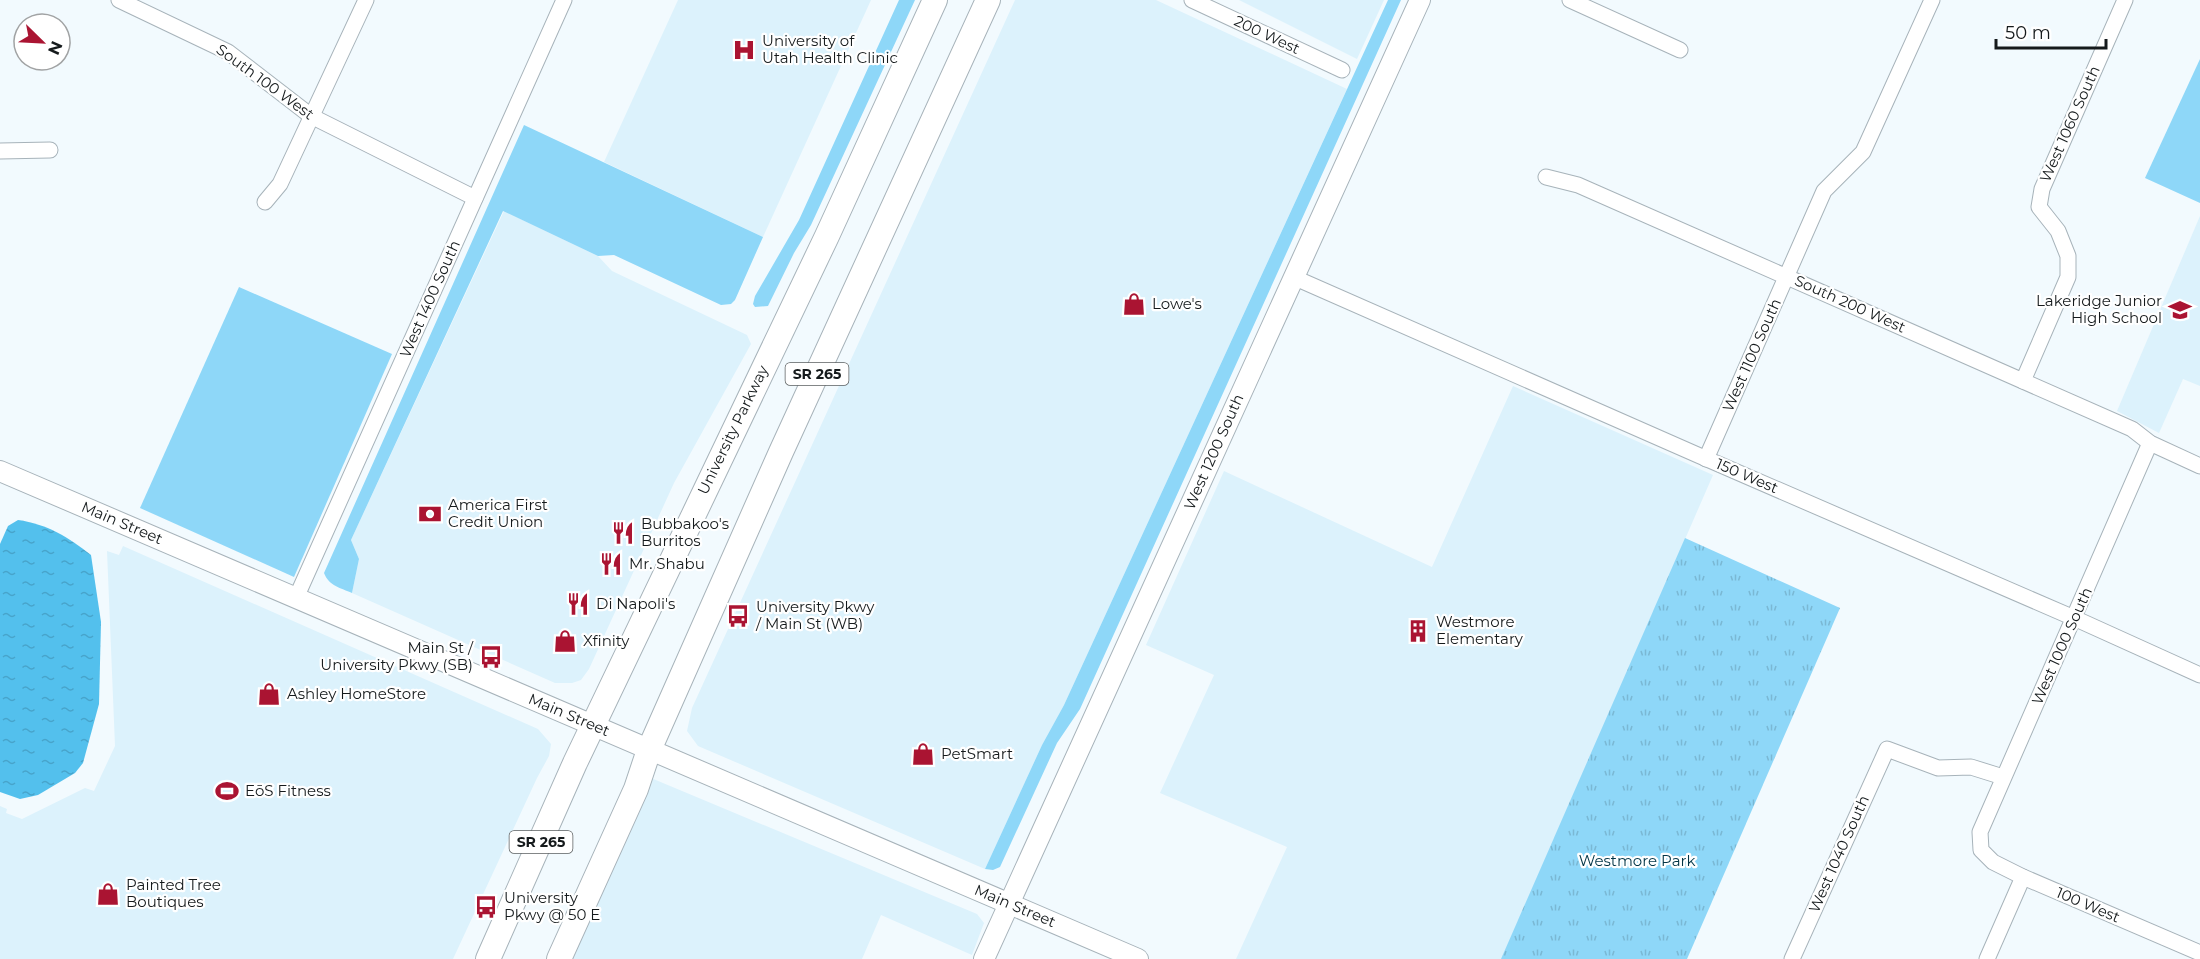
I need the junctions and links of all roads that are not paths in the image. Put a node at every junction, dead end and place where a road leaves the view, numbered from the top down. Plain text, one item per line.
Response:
1 (119, 0) edge
2 (366, 0) edge
3 (564, 0) edge
4 (935, 0) edge
5 (988, 0) edge
6 (1192, 0) edge
7 (1420, 0) edge
8 (1570, 0) edge
9 (1932, 0) edge
10 (2125, 0) edge
11 (1680, 50) dead end
12 (1342, 70) dead end
13 (311, 116) junction
14 (50, 150) dead end
15 (0, 151) edge
16 (1546, 177) dead end
17 (475, 198) junction
18 (265, 201) dead end
19 (1788, 276) junction
20 (1293, 277) junction
21 (2023, 381) junction
22 (2150, 442) junction
23 (1706, 459) junction
24 (2200, 466) edge
25 (0, 471) edge
26 (296, 598) junction
27 (2074, 618) junction
28 (2200, 675) edge
29 (595, 725) junction
30 (649, 750) junction
31 (2003, 777) junction
32 (1981, 850) joint
33 (2023, 877) junction
34 (1009, 903) junction
35 (2200, 953) edge
36 (488, 959) edge
37 (559, 959) edge
38 (984, 959) edge
39 (1138, 959) edge
40 (1792, 959) edge
41 (1987, 959) edge

1 - 13 street, South 100 West
2 - 13 street
3 - 17 street, West 1400 South
4 - 29 main road, University Parkway / SR 265
5 - 30 main road, SR 265
6 - 12 street, 200 West
7 - 20 street, West 1200 South
8 - 11 street
9 - 19 street, West 1100 South
10 - 21 street, West 1060 South
13 - 17 street, South 100 West
13 - 18 street
14 - 15 street
16 - 19 street, South 200 West
17 - 26 street, West 1400 South
19 - 21 street, South 200 West
19 - 23 street, West 1100 South
20 - 23 street, 150 West
20 - 34 street, West 1200 South
21 - 22 street, South 200 West
22 - 24 street, South 200 West
22 - 27 street, West 1000 South
23 - 27 street, 150 West
25 - 26 street, Main Street
26 - 29 street, Main Street
27 - 28 street, 150 West
27 - 31 street, West 1000 South
29 - 30 street, Main Street
29 - 36 main road, University Parkway / SR 265
30 - 34 street, Main Street
30 - 37 main road, SR 265
31 - 32 street, West 1000 South
31 - 40 street, West 1040 South
32 - 33 street, 100 West
33 - 35 street, 100 West
33 - 41 street
34 - 38 street, West 1200 South
34 - 39 street, Main Street

